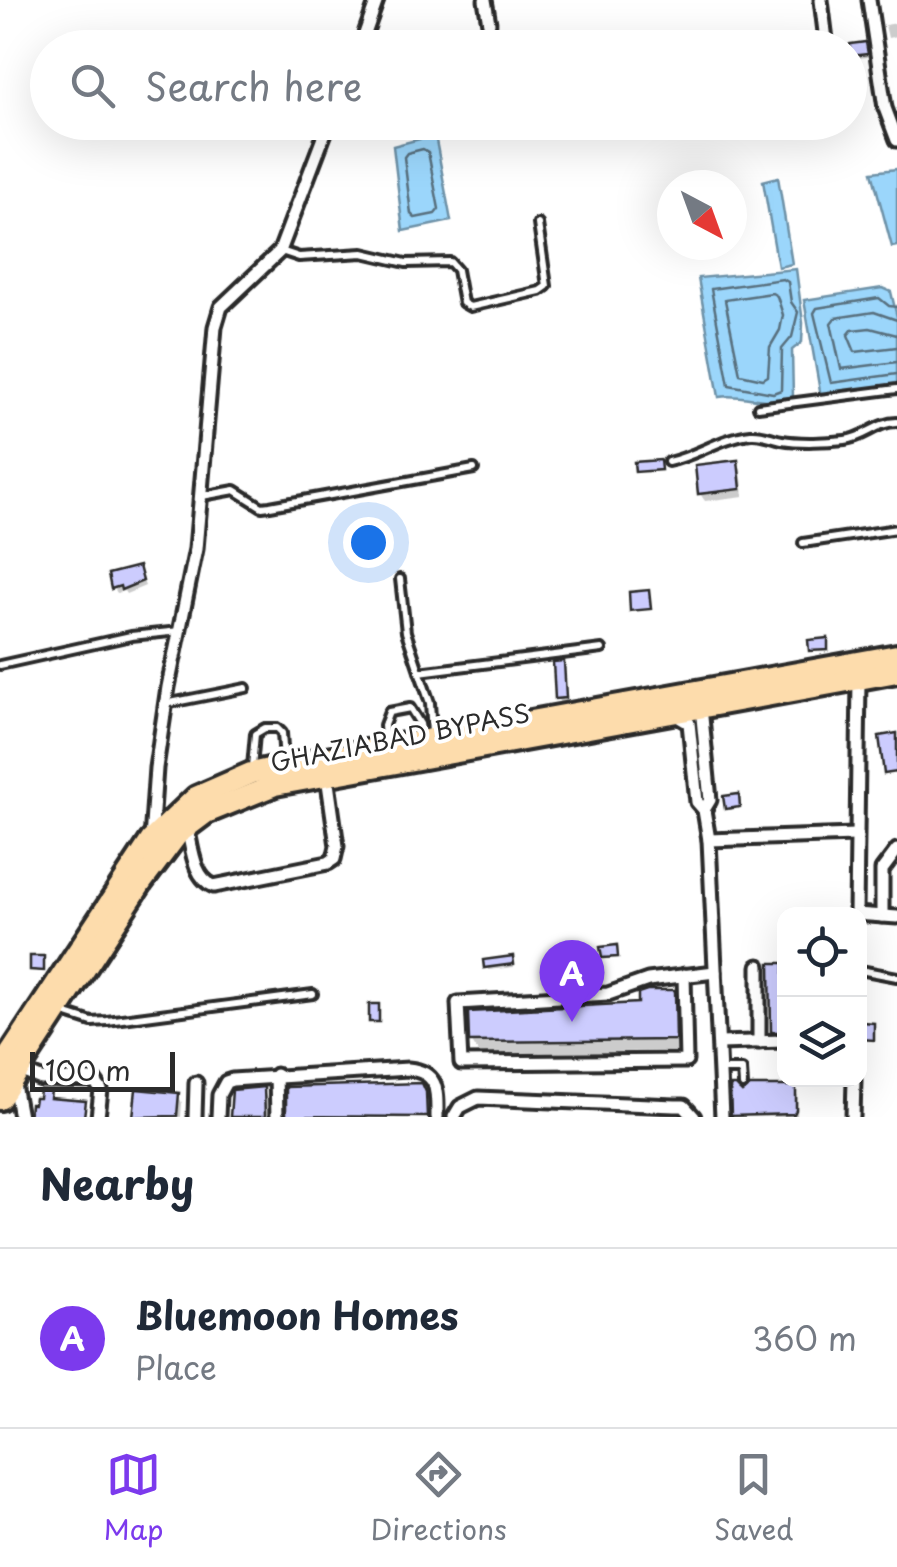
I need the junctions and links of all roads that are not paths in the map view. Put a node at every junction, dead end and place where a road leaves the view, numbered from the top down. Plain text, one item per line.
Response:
1 (377, 0) edge
2 (485, 0) edge
3 (820, 0) edge
4 (869, 0) edge
5 (490, 23) dead end
6 (366, 30) edge
7 (824, 30) edge
8 (322, 140) edge
9 (897, 140) edge
10 (538, 224) dead end
11 (280, 251) junction
12 (897, 389) edge
13 (758, 407) dead end
14 (897, 422) edge
15 (668, 462) dead end
16 (474, 469) dead end
17 (201, 496) junction
18 (897, 529) edge
19 (803, 543) dead end
20 (400, 579) dead end
21 (181, 631) junction
22 (602, 649) dead end
23 (897, 655) edge
24 (0, 665) edge
25 (420, 672) junction
26 (897, 672) edge
27 (859, 679) junction
28 (246, 688) dead end
29 (700, 699) junction
30 (165, 704) junction
31 (672, 713) junction
32 (525, 730) junction
33 (427, 739) junction
34 (386, 748) junction
35 (284, 766) junction
36 (251, 773) junction
37 (327, 776) junction
38 (704, 810) junction
39 (187, 827) junction
40 (855, 835) junction
41 (150, 840) junction
42 (709, 840) junction
43 (897, 850) edge
44 (856, 894) junction
45 (880, 896) junction
46 (856, 907) edge
47 (867, 915) edge
48 (882, 916) junction
49 (897, 917) edge
50 (759, 966) dead end
51 (867, 971) edge
52 (715, 972) junction
53 (684, 975) junction
54 (897, 977) edge
55 (313, 994) dead end
56 (58, 1011) junction
57 (777, 1041) edge
58 (759, 1042) junction
59 (720, 1043) junction
60 (720, 1070) junction
61 (11, 1073) edge
62 (276, 1075) junction
63 (196, 1083) dead end
64 (743, 1084) dead end
65 (854, 1087) edge
66 (0, 1099) edge
67 (20, 1117) edge
68 (98, 1117) edge
69 (195, 1117) edge
70 (218, 1117) edge
71 (278, 1117) edge
72 (437, 1117) edge
73 (454, 1117) edge
74 (694, 1117) edge
75 (722, 1117) edge
76 (853, 1117) edge

1 - 6 street
2 - 5 street
3 - 7 street
4 - 9 street
8 - 11 street
10 - 11 lane
11 - 17 street
12 - 13 lane
14 - 15 lane
16 - 17 lane
17 - 21 street
18 - 19 lane
20 - 25 lane
21 - 24 lane
21 - 30 street
22 - 25 lane
23 - 29 highway, GHAZIABAD BYPASS
25 - 33 lane
26 - 27 highway, GHAZIABAD BYPASS
27 - 29 highway, GHAZIABAD BYPASS
27 - 40 street
28 - 30 lane
29 - 31 highway, GHAZIABAD BYPASS
29 - 32 highway, GHAZIABAD BYPASS
29 - 38 street
30 - 41 street
31 - 32 highway, GHAZIABAD BYPASS
31 - 38 street
32 - 33 highway, GHAZIABAD BYPASS
32 - 37 highway, GHAZIABAD BYPASS
33 - 34 highway, GHAZIABAD BYPASS
33 - 34 lane
34 - 35 highway, GHAZIABAD BYPASS
35 - 36 highway, GHAZIABAD BYPASS
35 - 36 lane
36 - 41 highway, GHAZIABAD BYPASS
37 - 39 highway, GHAZIABAD BYPASS
37 - 39 street
38 - 42 street
39 - 56 highway, GHAZIABAD BYPASS
40 - 42 street
40 - 44 street
41 - 61 highway, GHAZIABAD BYPASS
42 - 52 street
43 - 45 street
44 - 45 street
44 - 46 street
45 - 48 street
47 - 48 street
48 - 49 street
50 - 58 street
51 - 54 lane
52 - 53 street
52 - 59 street
53 - 53 street
55 - 56 lane
56 - 61 highway, GHAZIABAD BYPASS
57 - 58 street
58 - 59 street
59 - 60 street
60 - 64 lane
60 - 75 street
61 - 66 highway, GHAZIABAD BYPASS
61 - 67 street
61 - 68 street
62 - 70 street
62 - 71 street
62 - 72 street
63 - 69 street
65 - 76 street
73 - 74 street

